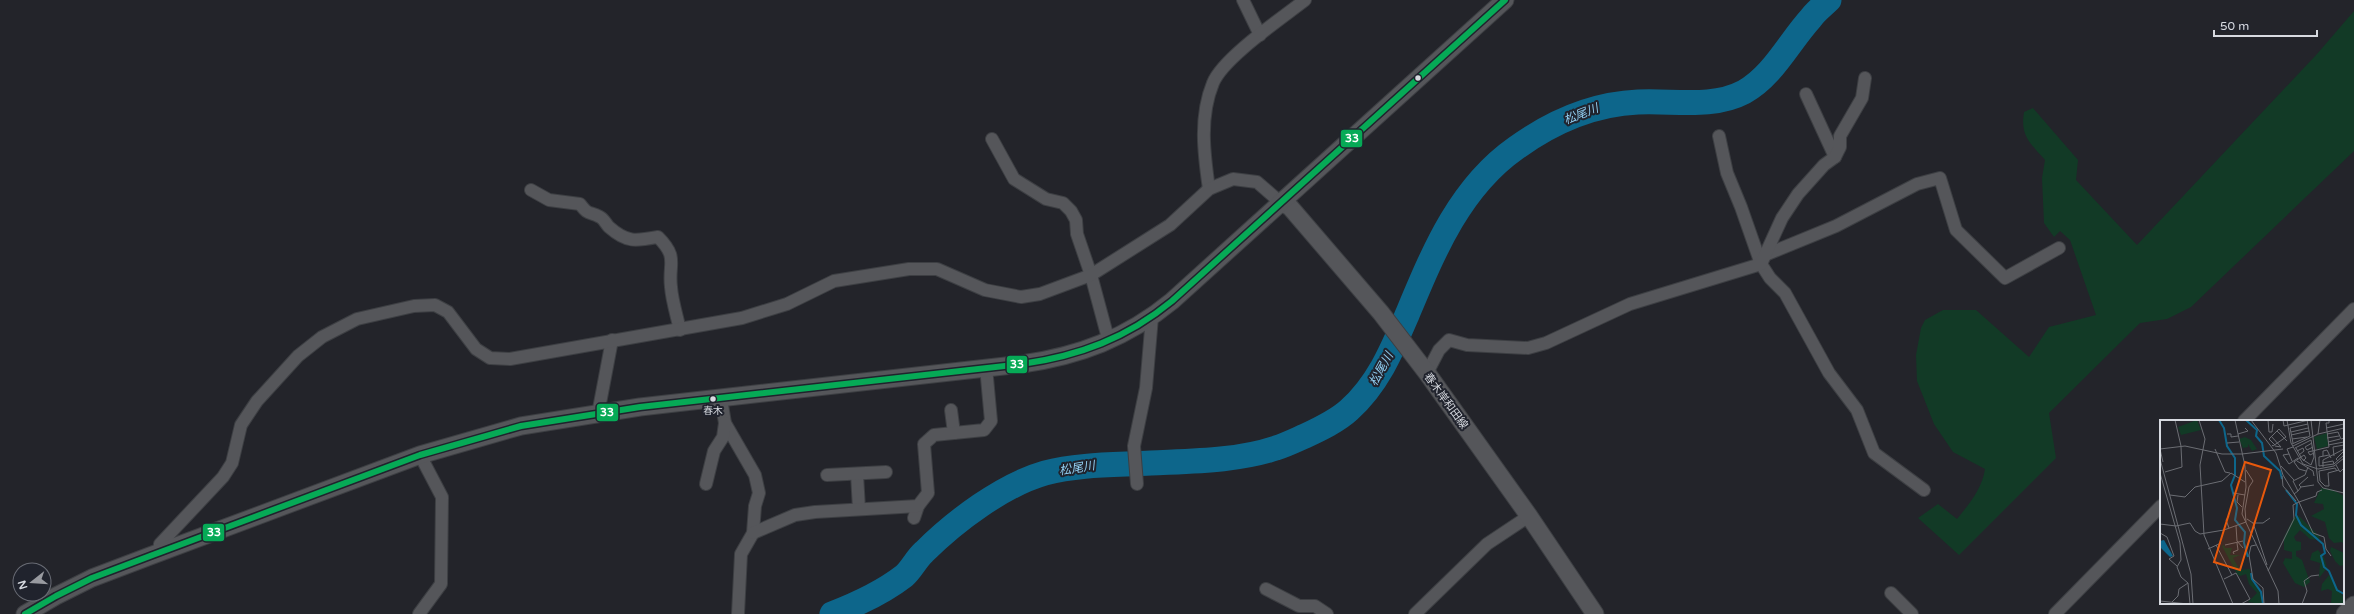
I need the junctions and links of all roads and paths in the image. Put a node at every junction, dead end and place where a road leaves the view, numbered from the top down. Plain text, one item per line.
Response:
1 (1243, 0) edge
2 (1305, 0) edge
3 (1504, 0) edge
4 (1260, 35) junction
5 (1865, 78) dead end
6 (1806, 94) dead end
7 (1720, 136) dead end
8 (992, 139) dead end
9 (1835, 157) junction
10 (1209, 189) junction
11 (531, 190) dead end
12 (1280, 202) junction
13 (2059, 248) dead end
14 (1763, 259) junction
15 (1091, 275) junction
16 (2354, 309) edge
17 (1152, 317) junction
18 (680, 330) junction
19 (612, 340) junction
20 (1109, 342) junction
21 (986, 367) junction
22 (1422, 367) junction
23 (721, 399) junction
24 (951, 410) dead end
25 (598, 414) junction
26 (2245, 420) edge
27 (725, 423) junction
28 (954, 433) junction
29 (420, 455) junction
30 (886, 472) dead end
31 (857, 474) junction
32 (827, 475) dead end
33 (1136, 481) dead end
34 (706, 484) dead end
35 (1924, 490) dead end
36 (918, 506) junction
37 (2160, 507) edge
38 (859, 509) junction
39 (1529, 516) junction
40 (914, 518) dead end
41 (753, 533) junction
42 (159, 553) junction
43 (1266, 589) dead end
44 (1891, 593) dead end
45 (2354, 605) edge
46 (25, 614) edge
47 (419, 614) edge
48 (738, 614) edge
49 (1327, 614) edge
50 (1415, 614) edge
51 (1595, 614) edge
52 (1912, 614) edge
53 (2055, 614) edge
54 (2345, 614) edge

1 - 4 street
2 - 4 street
3 - 12 main road
4 - 10 street
5 - 9 street
6 - 9 street
7 - 14 street
8 - 15 street
9 - 14 street
10 - 12 street
10 - 15 street
11 - 18 street
12 - 17 main road
12 - 22 main road, 春木岸和田線
13 - 14 street
14 - 22 street
14 - 35 street
15 - 18 street
15 - 20 street
16 - 26 street
17 - 20 main road
17 - 33 street
18 - 19 street
19 - 25 street
19 - 42 street
20 - 21 main road
21 - 23 main road
21 - 28 street
22 - 39 main road, 春木岸和田線
23 - 25 main road
23 - 27 street
24 - 28 street
25 - 29 main road
27 - 34 street
27 - 41 street
28 - 36 street
29 - 42 main road
29 - 47 street
30 - 31 street
31 - 32 street
31 - 38 street
36 - 38 street
36 - 40 street
37 - 53 street
38 - 41 street
39 - 50 street
39 - 51 main road, 春木岸和田線
41 - 48 street
42 - 46 main road
43 - 49 street
44 - 52 street
45 - 54 main road

